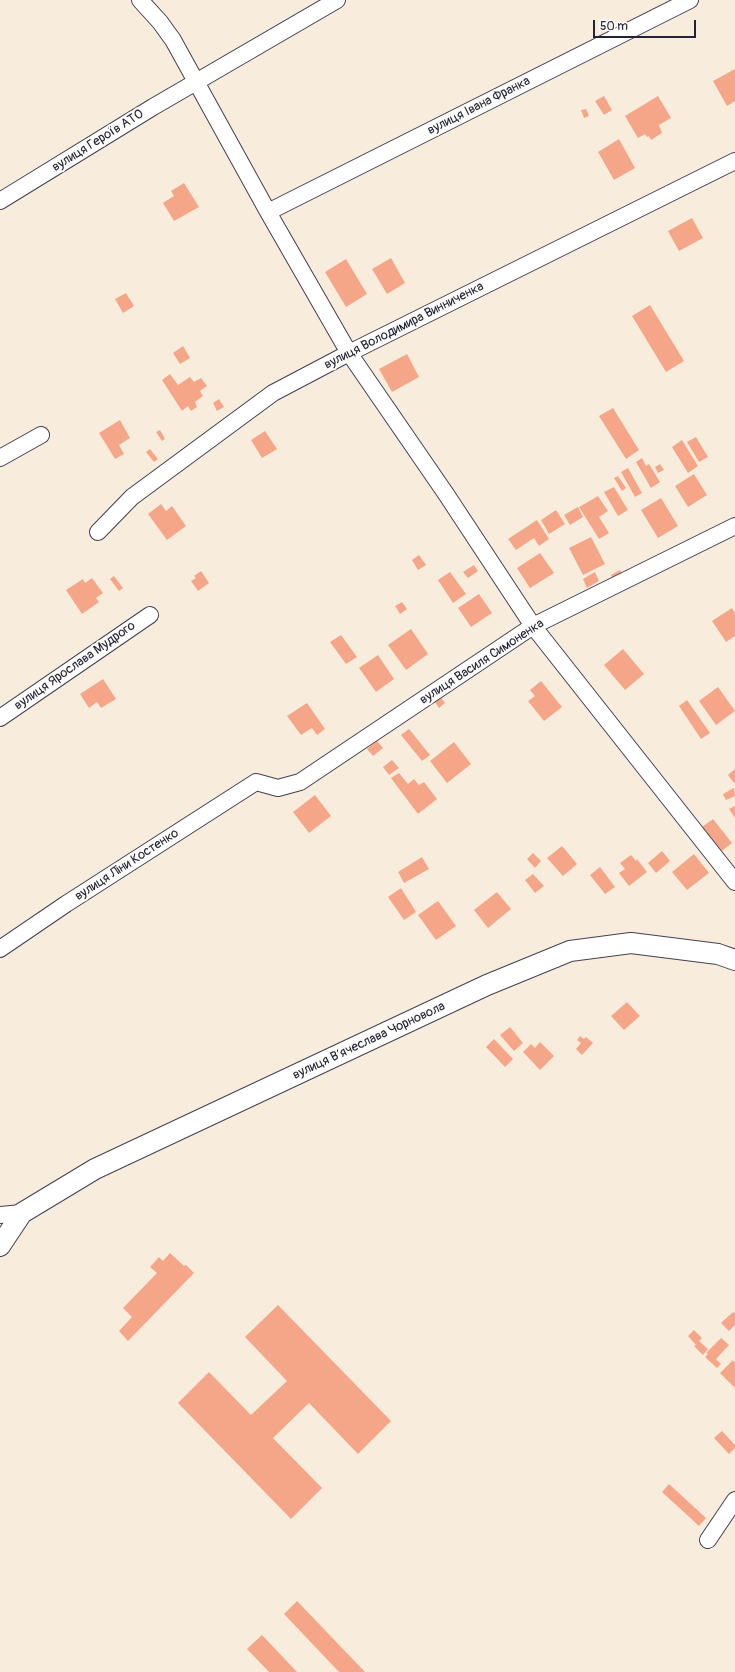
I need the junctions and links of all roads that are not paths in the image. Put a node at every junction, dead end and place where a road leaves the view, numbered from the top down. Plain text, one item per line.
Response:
1 (140, 0) edge
2 (337, 0) edge
3 (690, 0) edge
4 (197, 82) junction
5 (735, 161) edge
6 (0, 201) edge
7 (268, 212) junction
8 (349, 353) junction
9 (41, 435) dead end
10 (0, 458) edge
11 (735, 526) edge
12 (98, 532) dead end
13 (150, 615) dead end
14 (533, 626) junction
15 (0, 718) edge
16 (256, 782) joint
17 (735, 882) edge
18 (0, 949) edge
19 (735, 960) edge
20 (22, 1213) junction
21 (0, 1215) edge
22 (0, 1246) edge
23 (735, 1500) edge
24 (708, 1540) dead end

1 - 4 street
2 - 4 street, вулиця Героїв АТО
3 - 7 street, вулиця Івана Франка
4 - 6 street, вулиця Героїв АТО
4 - 7 street
5 - 8 street, вулиця Володимира Винниченка
7 - 8 street
8 - 12 street, вулиця Володимира Винниченка
8 - 14 street
9 - 10 street
11 - 14 street, вулиця Василя Симоненка
13 - 15 street, вулиця Ярослава Мудрого
14 - 16 street, вулиця Василя Симоненка
14 - 17 street
16 - 18 street, вулиця Ліни Костенко
19 - 20 street, вулиця Вʼячеслава Чорновола
20 - 21 street
20 - 22 street
23 - 24 street

